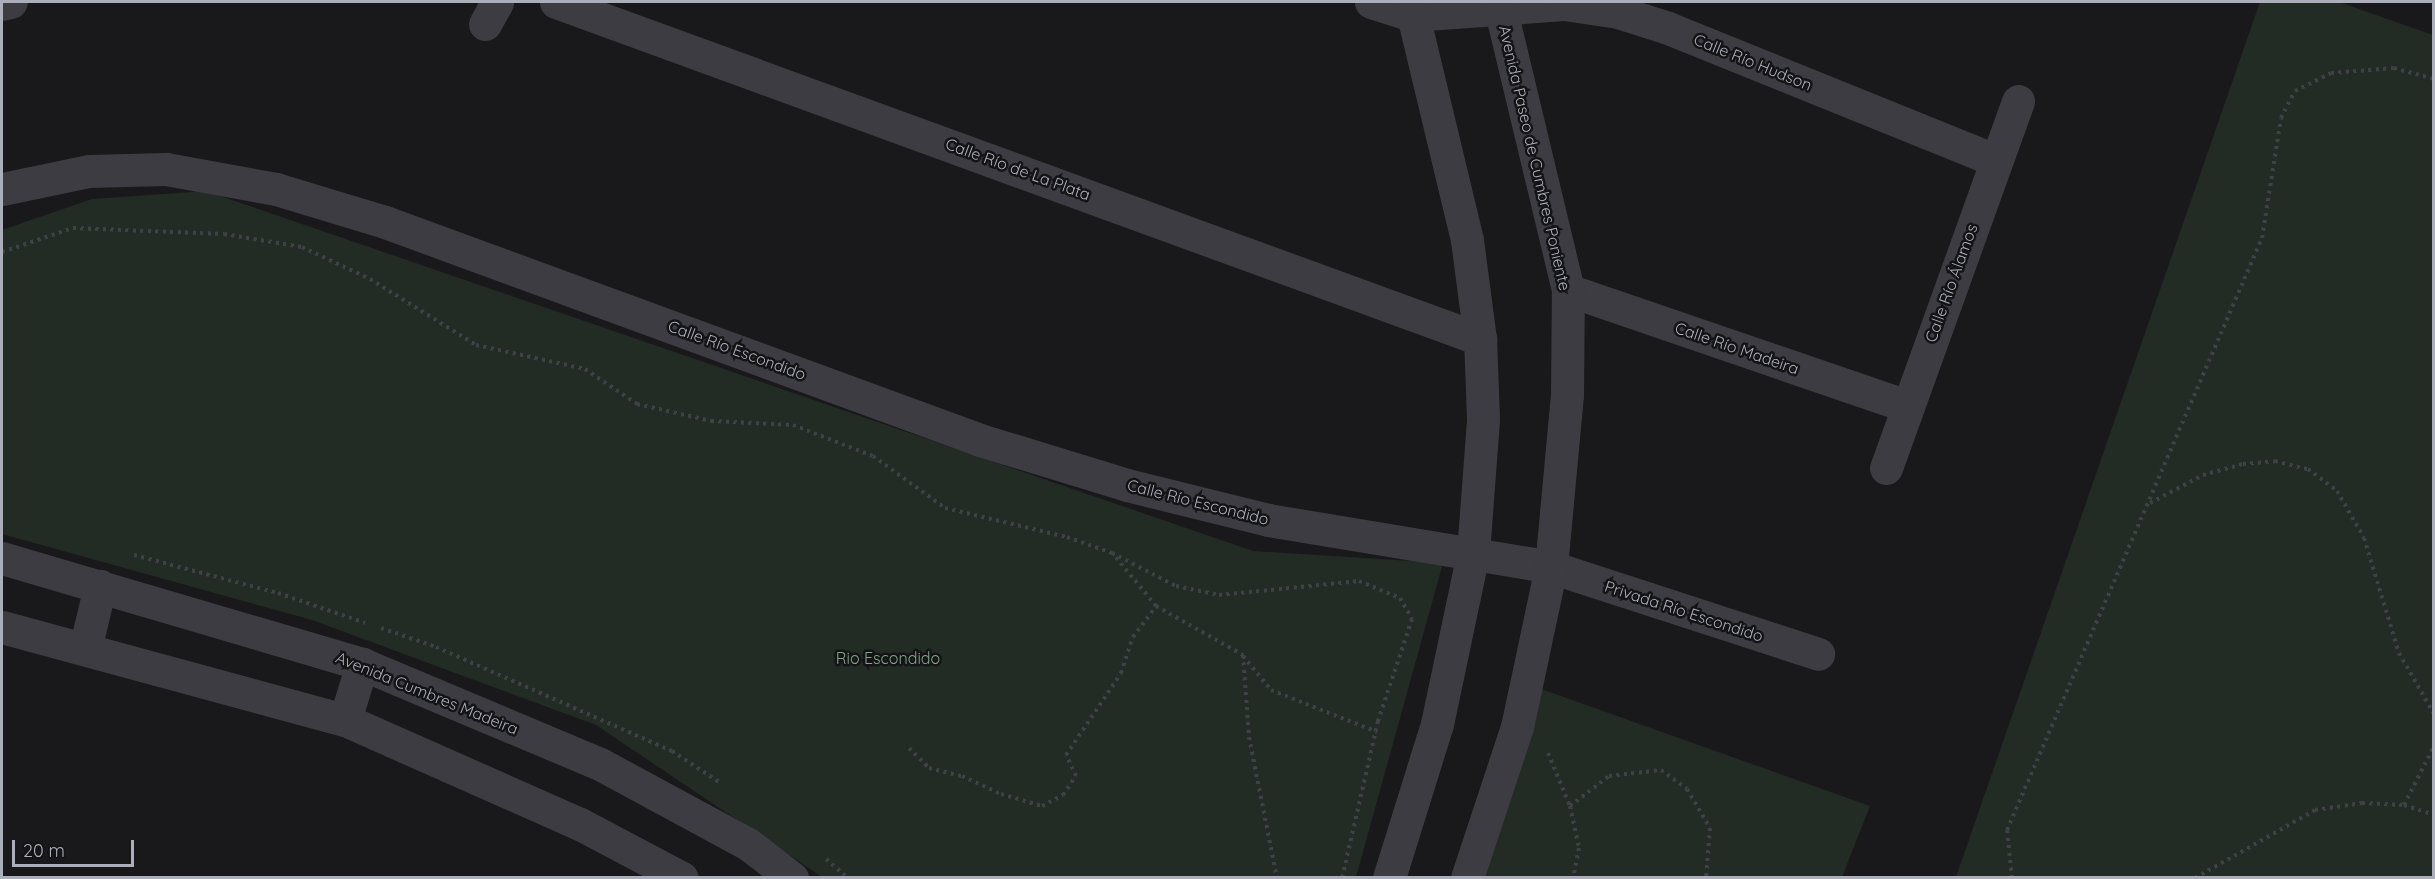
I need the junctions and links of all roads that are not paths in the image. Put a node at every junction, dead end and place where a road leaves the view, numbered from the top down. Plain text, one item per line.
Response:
1 (11, 2) edge
2 (556, 2) edge
3 (1371, 2) edge
4 (2, 4) edge
5 (1500, 5) edge
6 (1411, 8) edge
7 (2018, 101) dead end
8 (1995, 160) junction
9 (2, 189) edge
10 (1568, 290) junction
11 (1480, 339) junction
12 (1906, 406) junction
13 (1886, 468) dead end
14 (1473, 553) junction
15 (2, 558) edge
16 (1551, 567) junction
17 (100, 586) junction
18 (2, 627) edge
19 (85, 649) junction
20 (1818, 654) dead end
21 (362, 664) junction
22 (345, 720) junction
23 (682, 878) edge
24 (792, 878) edge
25 (1389, 878) edge
26 (1467, 878) edge

1 - 4 street
2 - 11 street, Calle Río de La Plata
3 - 6 street
5 - 6 street, Calle Río Hudson
5 - 8 street, Calle Río Hudson
5 - 10 street, Avenida Paseo de Cumbres Poniente
6 - 11 street
7 - 8 street, Calle Río Álamos
8 - 12 street, Calle Río Álamos
9 - 14 street, Calle Río Escondido
10 - 12 street, Calle Río Madeira
10 - 16 street, Avenida Paseo de Cumbres Poniente
11 - 14 street
12 - 13 street, Calle Río Álamos
14 - 16 street, Calle Río Escondido
14 - 25 street
15 - 17 street, Avenida Cumbres Madeira
16 - 20 street, Privada Río Escondido
16 - 26 street, Avenida Paseo de Cumbres Poniente
17 - 19 street
17 - 21 street, Avenida Cumbres Madeira
18 - 19 street
19 - 22 street
21 - 22 street
21 - 24 street, Avenida Cumbres Madeira
22 - 23 street

